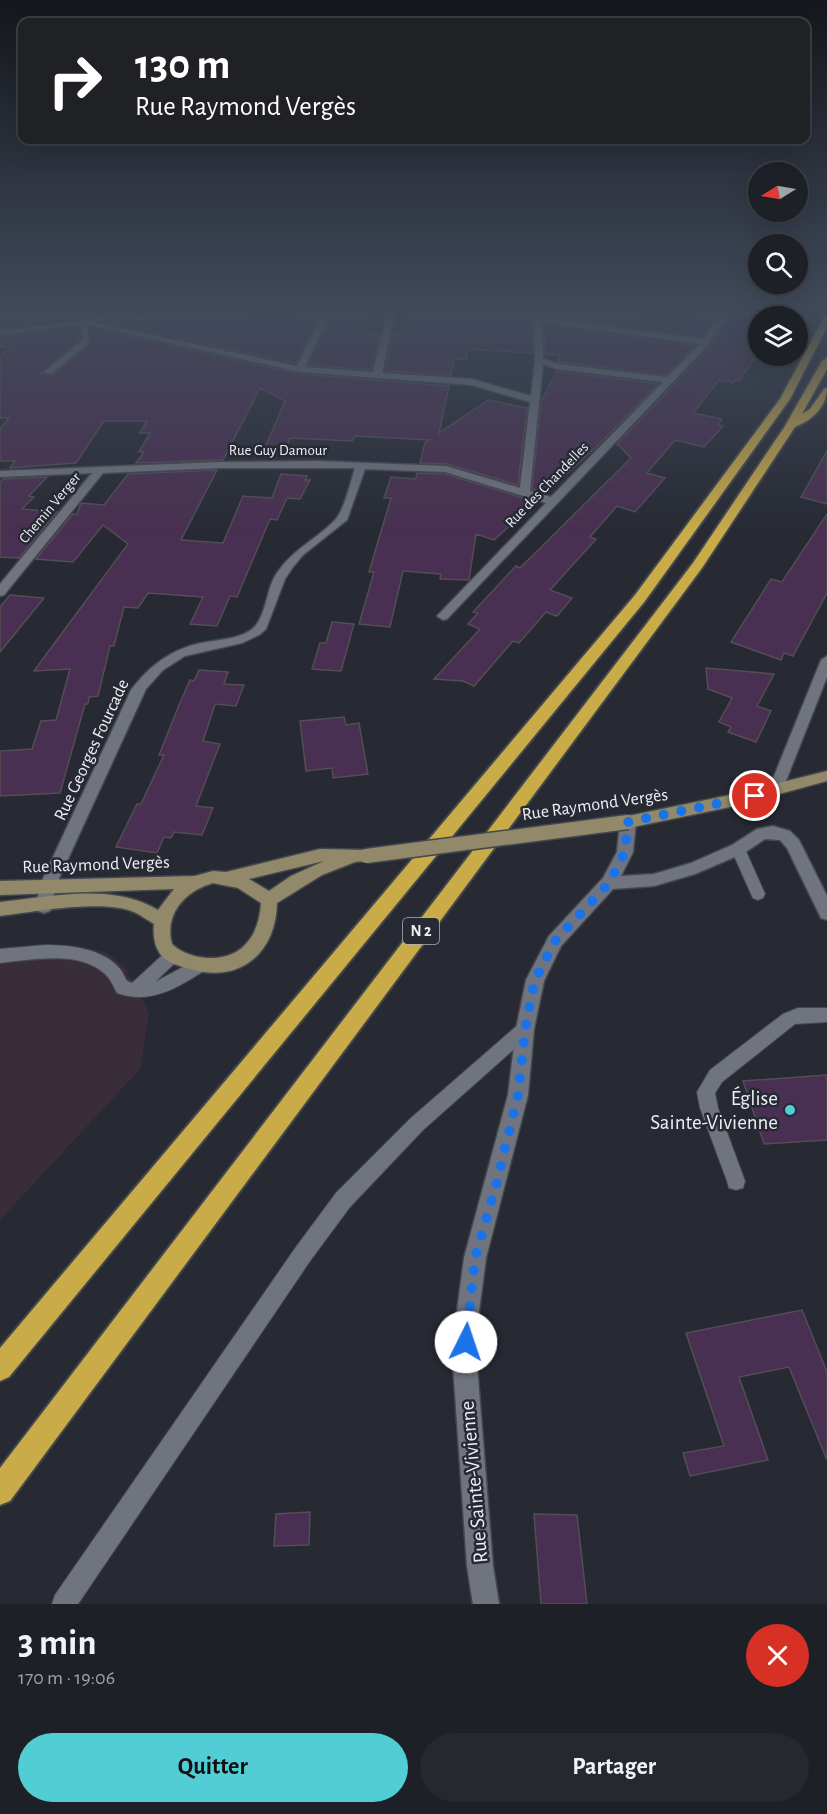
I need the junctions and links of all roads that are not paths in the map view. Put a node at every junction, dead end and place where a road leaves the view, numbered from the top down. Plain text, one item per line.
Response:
1 (475, 383) edge
2 (536, 383) edge
3 (666, 383) edge
4 (793, 383) edge
5 (815, 383) edge
6 (827, 391) edge
7 (534, 400) junction
8 (790, 426) junction
9 (362, 466) junction
10 (99, 471) junction
11 (0, 474) edge
12 (525, 492) junction
13 (552, 501) junction
14 (0, 592) edge
15 (443, 616) dead end
16 (826, 663) edge
17 (827, 776) edge
18 (775, 791) junction
19 (628, 822) junction
20 (738, 849) junction
21 (366, 856) junction
22 (229, 877) junction
23 (193, 882) junction
24 (609, 883) junction
25 (48, 885) junction
26 (0, 888) edge
27 (758, 894) dead end
28 (269, 900) junction
29 (44, 906) junction
30 (0, 909) edge
31 (827, 914) edge
32 (162, 920) junction
33 (173, 955) junction
34 (0, 956) edge
35 (198, 966) junction
36 (134, 991) junction
37 (827, 1015) edge
38 (525, 1029) junction
39 (736, 1181) dead end
40 (0, 1368) edge
41 (0, 1491) edge
42 (64, 1604) edge
43 (486, 1604) edge

1 - 7 street
2 - 7 street
3 - 13 street, Rue des Chandelles
4 - 40 highway, N 2
5 - 8 highway, N 2
6 - 8 highway
7 - 12 street
8 - 41 highway, N 2
9 - 10 street, Rue Guy Damour
9 - 12 street, Rue Guy Damour
9 - 25 street, Rue Georges Fourcade
10 - 11 street, Rue Guy Damour
10 - 14 street, Chemin Verger
12 - 13 street, Rue Guy Damour
13 - 15 street, Rue des Chandelles
16 - 18 street
17 - 18 main road, Rue Raymond Vergès
18 - 19 main road, Rue Raymond Vergès
19 - 21 main road, Rue Raymond Vergès, bridge
19 - 24 street, Rue Sainte-Vivienne
20 - 24 street
20 - 27 lane
20 - 31 street
21 - 22 main road, Rue Raymond Vergès
21 - 28 main road, Rue Raymond Vergès
22 - 23 main road
22 - 28 main road
23 - 25 main road, Rue Raymond Vergès
23 - 32 main road
24 - 38 street, Rue Sainte-Vivienne
25 - 26 main road, Rue Raymond Vergès
25 - 29 street, Rue Georges Fourcade
28 - 35 main road
29 - 30 main road, Rue Raymond Vergès
29 - 32 main road, Rue Raymond Vergès
32 - 33 main road
33 - 35 main road
33 - 36 lane
34 - 36 lane
35 - 36 lane
37 - 39 lane
38 - 42 lane
38 - 43 street, Rue Sainte-Vivienne

